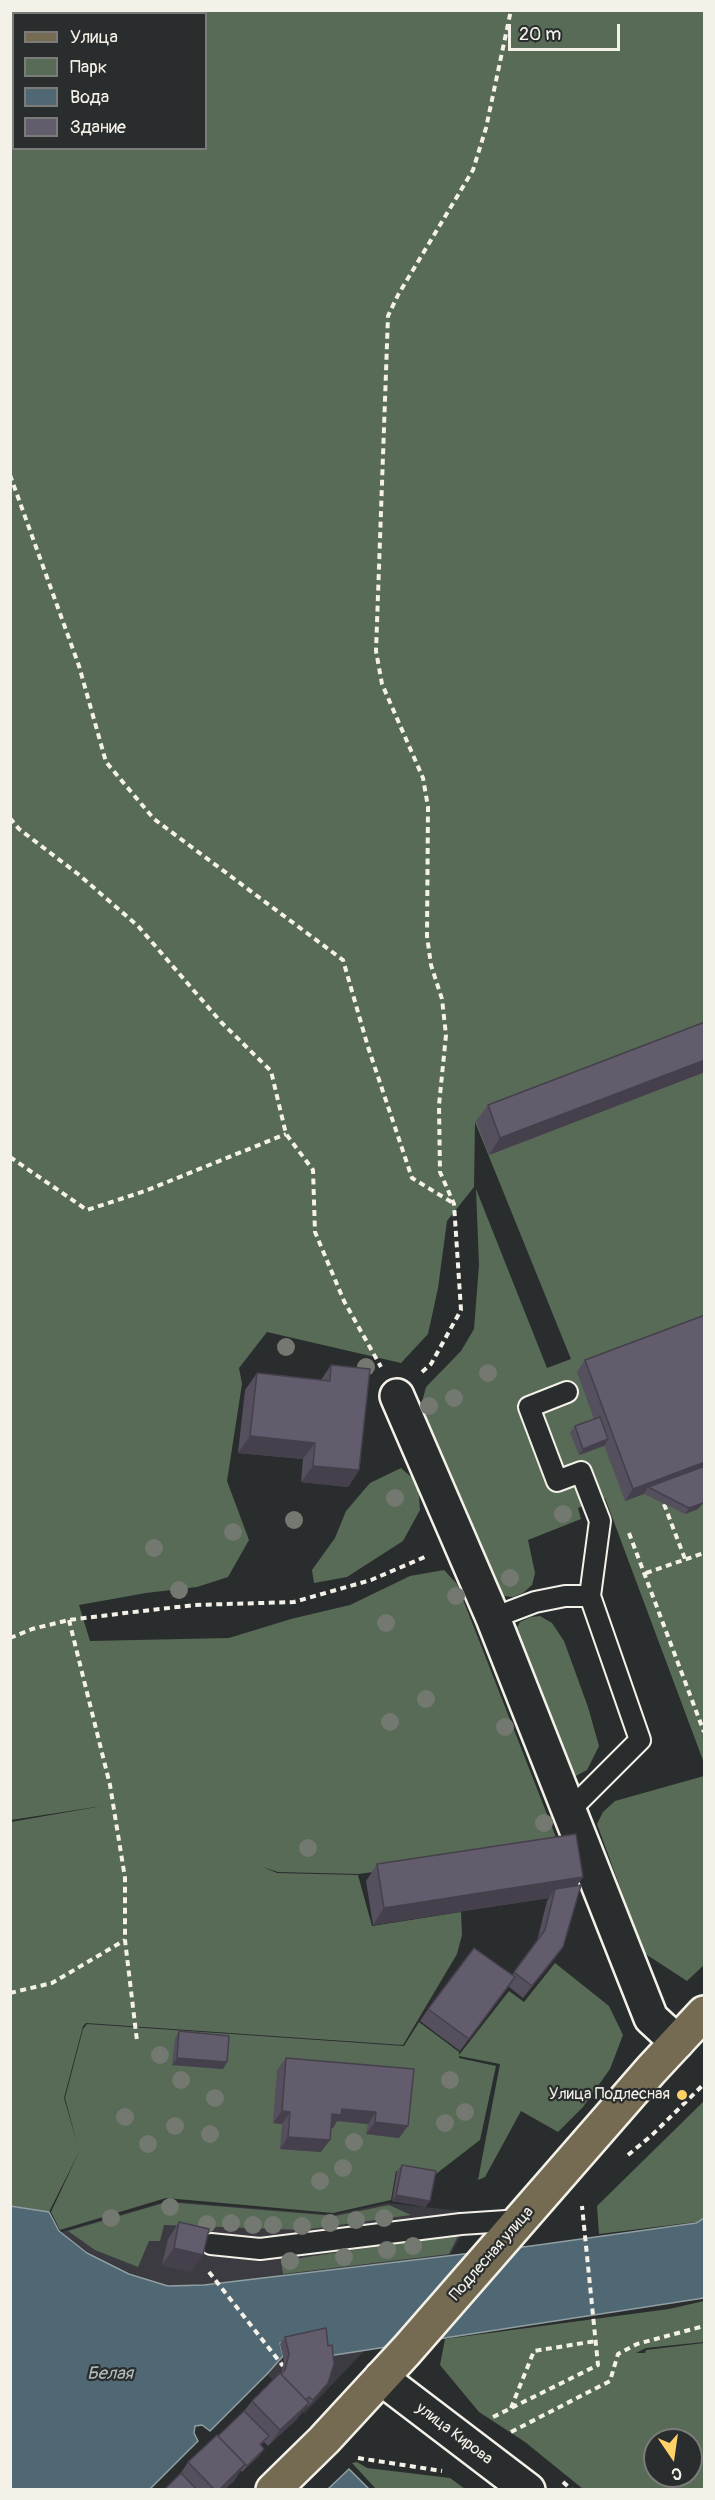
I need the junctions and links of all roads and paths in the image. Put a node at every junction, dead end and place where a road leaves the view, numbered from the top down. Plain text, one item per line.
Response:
1 (511, 10) edge
2 (10, 475) edge
3 (10, 818) edge
4 (285, 1134) junction
5 (10, 1157) edge
6 (454, 1204) junction
7 (567, 1392) dead end
8 (397, 1396) junction
9 (664, 1504) edge
10 (626, 1524) dead end
11 (458, 1542) junction
12 (705, 1552) edge
13 (685, 1559) junction
14 (646, 1573) junction
15 (591, 1596) junction
16 (492, 1618) junction
17 (69, 1620) junction
18 (10, 1638) edge
19 (705, 1732) edge
20 (568, 1812) junction
21 (125, 1940) junction
22 (10, 1993) edge
23 (705, 2013) edge
24 (137, 2042) dead end
25 (677, 2042) junction
26 (705, 2084) edge
27 (682, 2095) dead end
28 (688, 2100) junction
29 (626, 2156) dead end
30 (582, 2201) dead end
31 (516, 2226) junction
32 (211, 2244) edge
33 (208, 2272) dead end
34 (705, 2326) edge
35 (596, 2341) junction
36 (283, 2366) edge
37 (381, 2378) junction
38 (511, 2408) junction
39 (508, 2433) dead end
40 (472, 2446) junction
41 (336, 2448) junction
42 (273, 2490) edge
43 (528, 2490) edge

1 - 6 path
2 - 6 path
3 - 4 path
4 - 5 path
4 - 8 path
6 - 8 path
7 - 15 lane
8 - 11 street
9 - 13 path
10 - 14 path
11 - 16 street
11 - 17 path
12 - 13 path
13 - 14 path
14 - 19 path
15 - 16 lane
15 - 20 lane
16 - 20 street
17 - 18 path
17 - 21 path
20 - 25 street
21 - 22 path
21 - 24 path
23 - 25 main road, Подлесная улица
25 - 31 main road, Подлесная улица
26 - 28 path
27 - 28 path
28 - 29 path
30 - 35 path
31 - 32 lane
31 - 37 main road, Подлесная улица
33 - 36 path
34 - 39 path
35 - 38 path
35 - 38 path
37 - 40 street, улица Кирова
37 - 41 main road, Подлесная улица
38 - 40 path
40 - 41 path
40 - 43 street, улица Кирова
41 - 42 main road, Подлесная улица

